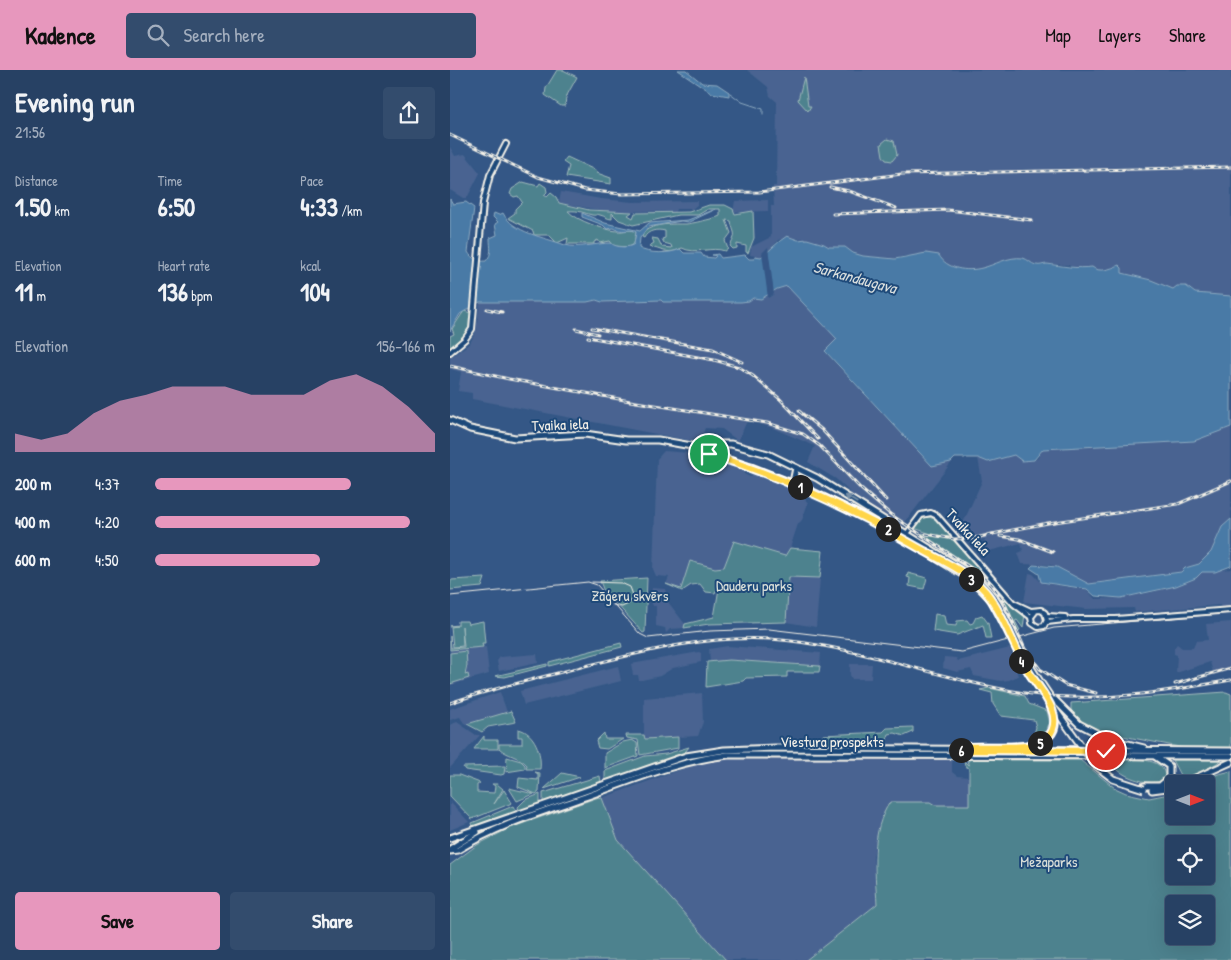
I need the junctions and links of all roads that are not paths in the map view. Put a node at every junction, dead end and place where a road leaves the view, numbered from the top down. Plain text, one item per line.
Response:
1 (506, 144) dead end
2 (450, 352) edge
3 (450, 420) edge
4 (703, 448) junction
5 (796, 468) junction
6 (789, 482) junction
7 (905, 536) junction
8 (926, 549) junction
9 (1012, 602) junction
10 (1231, 610) edge
11 (1035, 612) junction
12 (1047, 616) junction
13 (1031, 617) junction
14 (1072, 618) junction
15 (1047, 622) junction
16 (1046, 690) junction
17 (1047, 700) junction
18 (953, 750) junction
19 (764, 751) junction
20 (1164, 751) junction
21 (1231, 751) edge
22 (1104, 753) junction
23 (1148, 756) junction
24 (1231, 756) edge
25 (1231, 762) edge
26 (1202, 775) edge
27 (1144, 787) junction
28 (1165, 788) edge
29 (542, 809) junction
30 (486, 827) junction
31 (450, 838) edge
32 (450, 850) edge
33 (458, 850) junction
34 (450, 856) edge

1 - 2 street
3 - 4 main road, Tvaika iela
4 - 5 main road, Tvaika iela
4 - 6 main road, Tvaika iela
5 - 6 main road
7 -> 5 main road, Tvaika iela
6 - 7 main road, Tvaika iela
7 - 8 main road
7 - 9 street, Tvaika iela
8 - 16 main road, bridge
8 - 17 main road, bridge
9 - 11 street, Tvaika iela
9 - 13 street, Tvaika iela
10 - 14 street, Tvaika iela
11 - 12 street, Tvaika iela
11 - 13 street
12 - 14 street, Tvaika iela
12 - 15 street
13 - 15 street, Tvaika iela
14 - 15 street, Tvaika iela
16 - 20 main road, bridge
16 - 27 main road, bridge
17 - 18 main road
17 - 27 main road, bridge
18 - 19 main road, Viestura prospekts
18 - 22 main road, Viestura prospekts
19 - 22 main road, Viestura prospekts
19 - 29 main road, Viestura prospekts
20 - 21 main road, Viestura prospekts
20 - 22 main road, Viestura prospekts
22 - 23 main road, Viestura prospekts
23 - 24 main road, Viestura prospekts
23 - 27 main road
25 - 26 main road
27 - 28 main road
29 - 30 main road, Viestura prospekts
29 - 33 main road, Viestura prospekts
30 - 31 main road, Viestura prospekts
30 - 32 main road
32 - 33 main road, Viestura prospekts
33 - 34 main road

